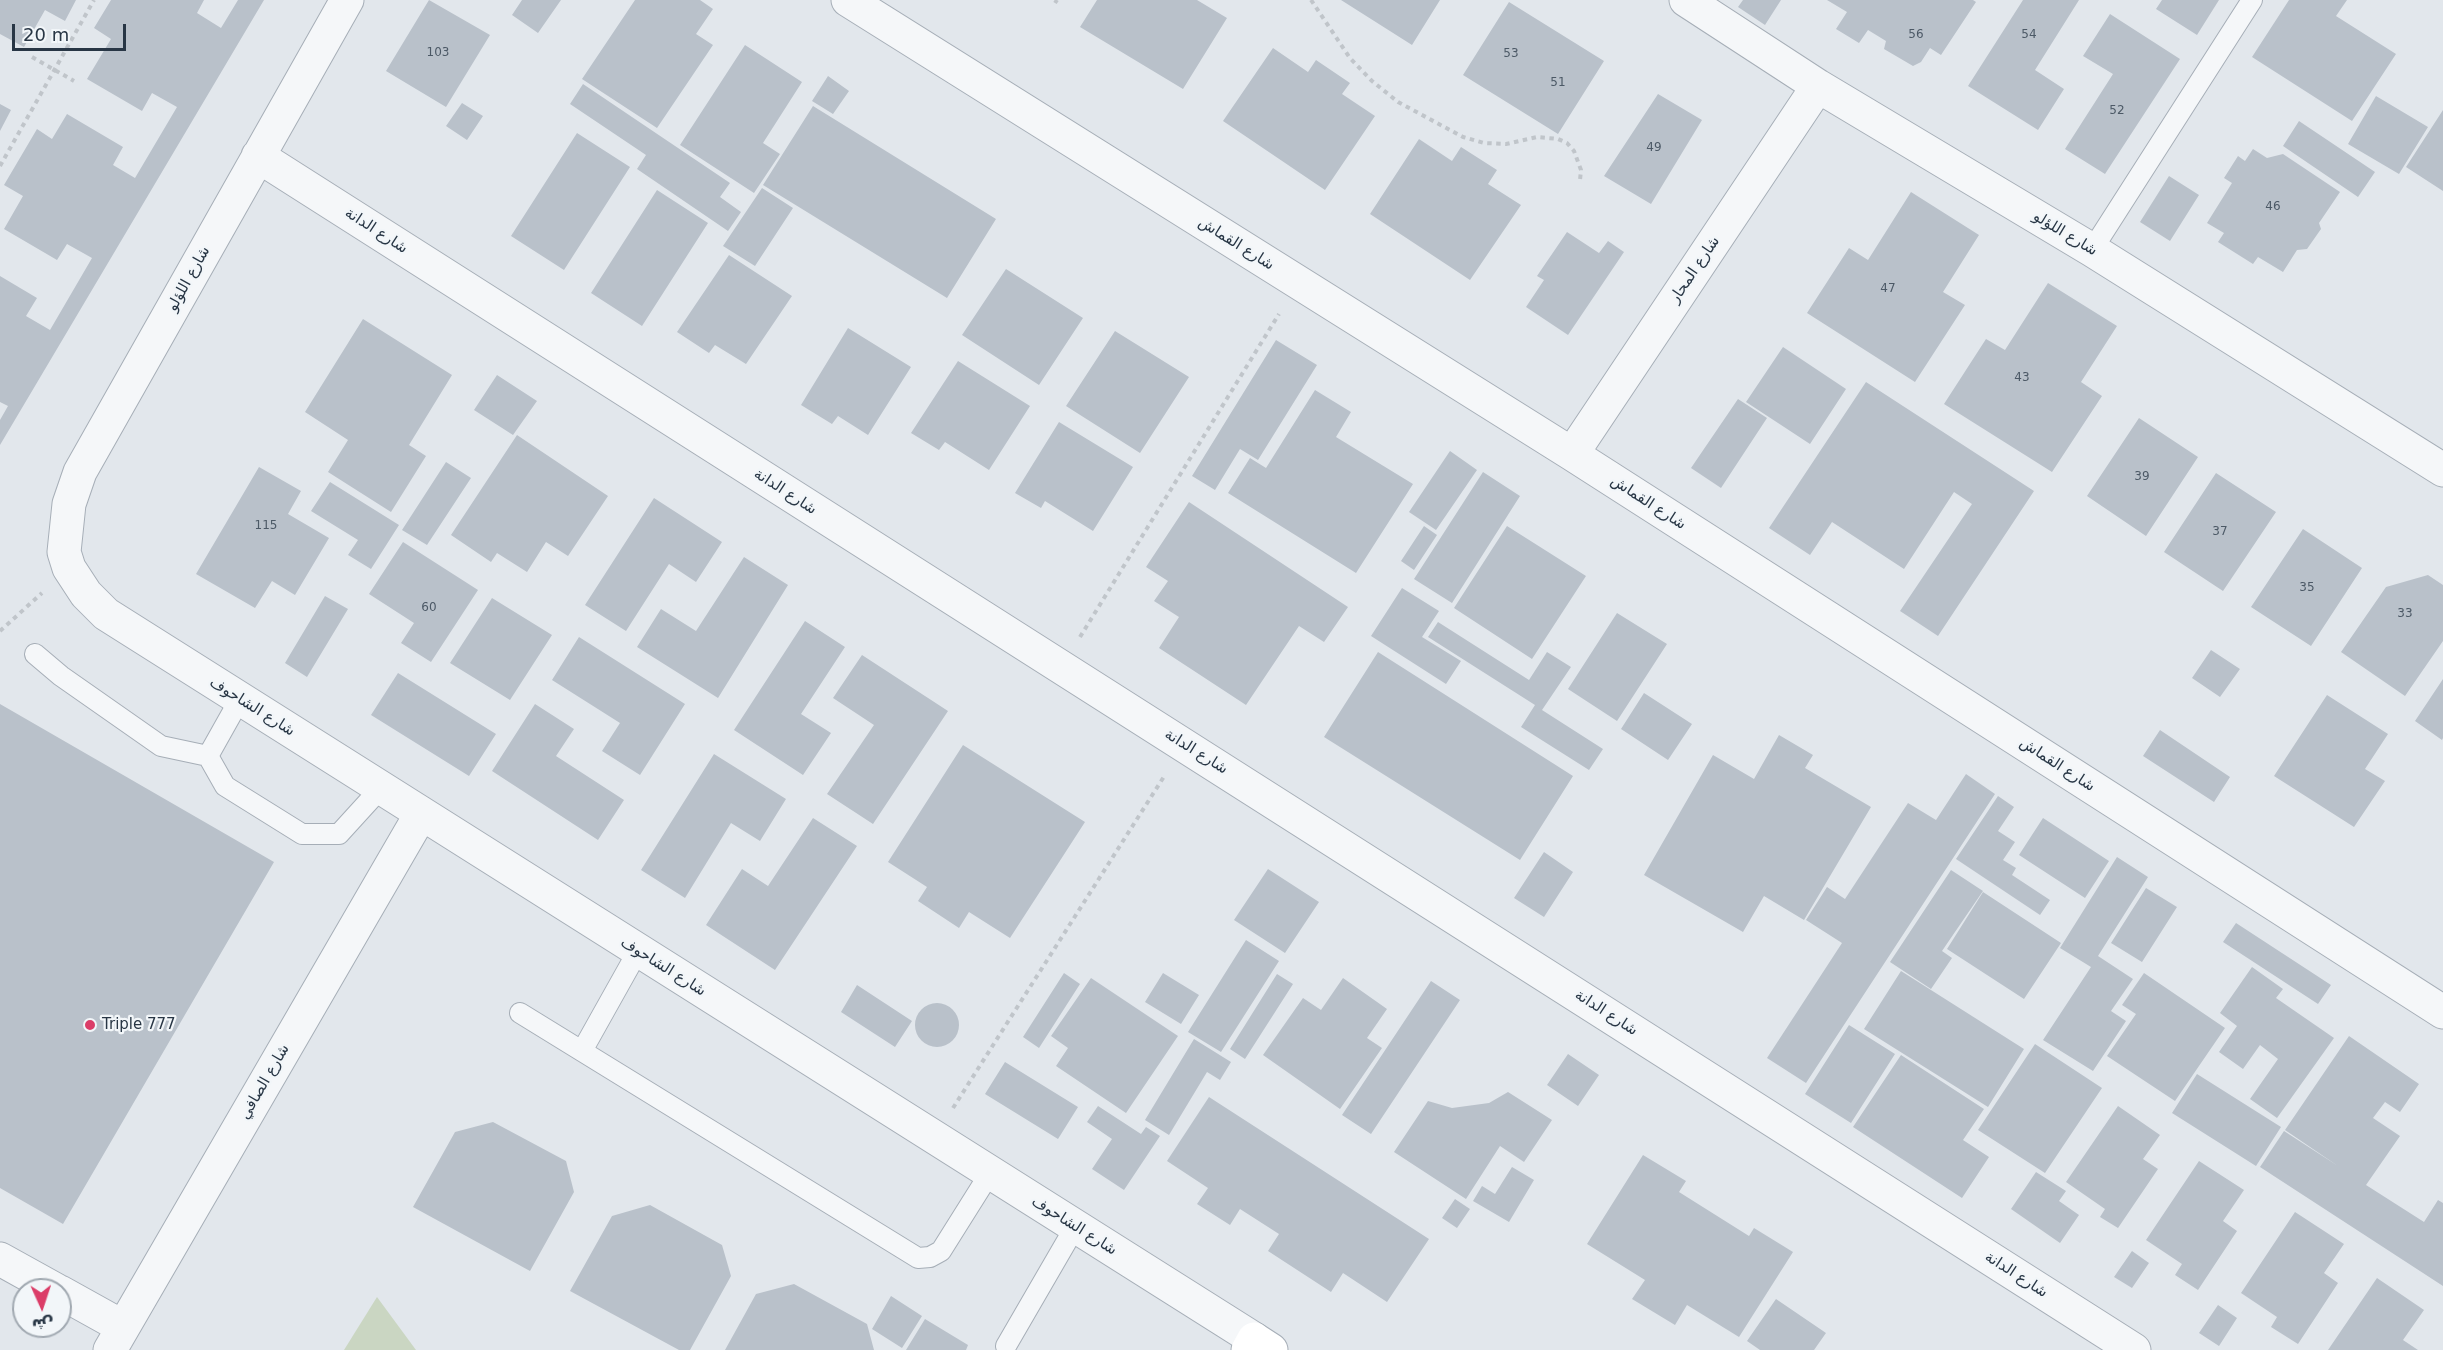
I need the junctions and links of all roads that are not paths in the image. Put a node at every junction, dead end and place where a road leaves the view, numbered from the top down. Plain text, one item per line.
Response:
1 (347, 0) edge
2 (848, 0) edge
3 (1686, 0) edge
4 (2252, 0) edge
5 (1818, 86) junction
6 (258, 156) junction
7 (2092, 250) junction
8 (1572, 454) junction
9 (2443, 470) edge
10 (69, 568) joint
11 (35, 654) dead end
12 (240, 699) junction
13 (208, 756) junction
14 (380, 789) junction
15 (421, 814) junction
16 (638, 951) junction
17 (2443, 1012) edge
18 (520, 1013) dead end
19 (582, 1051) junction
20 (990, 1173) junction
21 (1075, 1227) junction
22 (0, 1259) edge
23 (34, 1278) edge
24 (72, 1302) edge
25 (116, 1338) edge
26 (1006, 1346) dead end
27 (1258, 1346) edge
28 (2134, 1350) edge

1 - 6 street, شارع اللؤلو
2 - 8 street, شارع القماش
3 - 5 street, شارع اللؤلو
4 - 7 lane
5 - 7 street, شارع اللؤلو
5 - 8 street, شارع المحار
6 - 10 street, شارع اللؤلو
6 - 28 street, شارع الدانة
7 - 9 street, شارع اللؤلو
8 - 17 street, شارع القماش
10 - 12 street, شارع الشاحوف
11 - 13 lane
12 - 13 lane
12 - 14 street, شارع الشاحوف
13 - 14 lane
14 - 15 street, شارع الشاحوف
15 - 16 street, شارع الشاحوف
15 - 25 street, شارع الصافي
16 - 19 lane
16 - 20 street, شارع الشاحوف
18 - 19 lane
19 - 20 lane
20 - 21 street, شارع الشاحوف
21 - 26 lane
21 - 27 street, شارع الشاحوف
22 - 23 street
24 - 25 street

